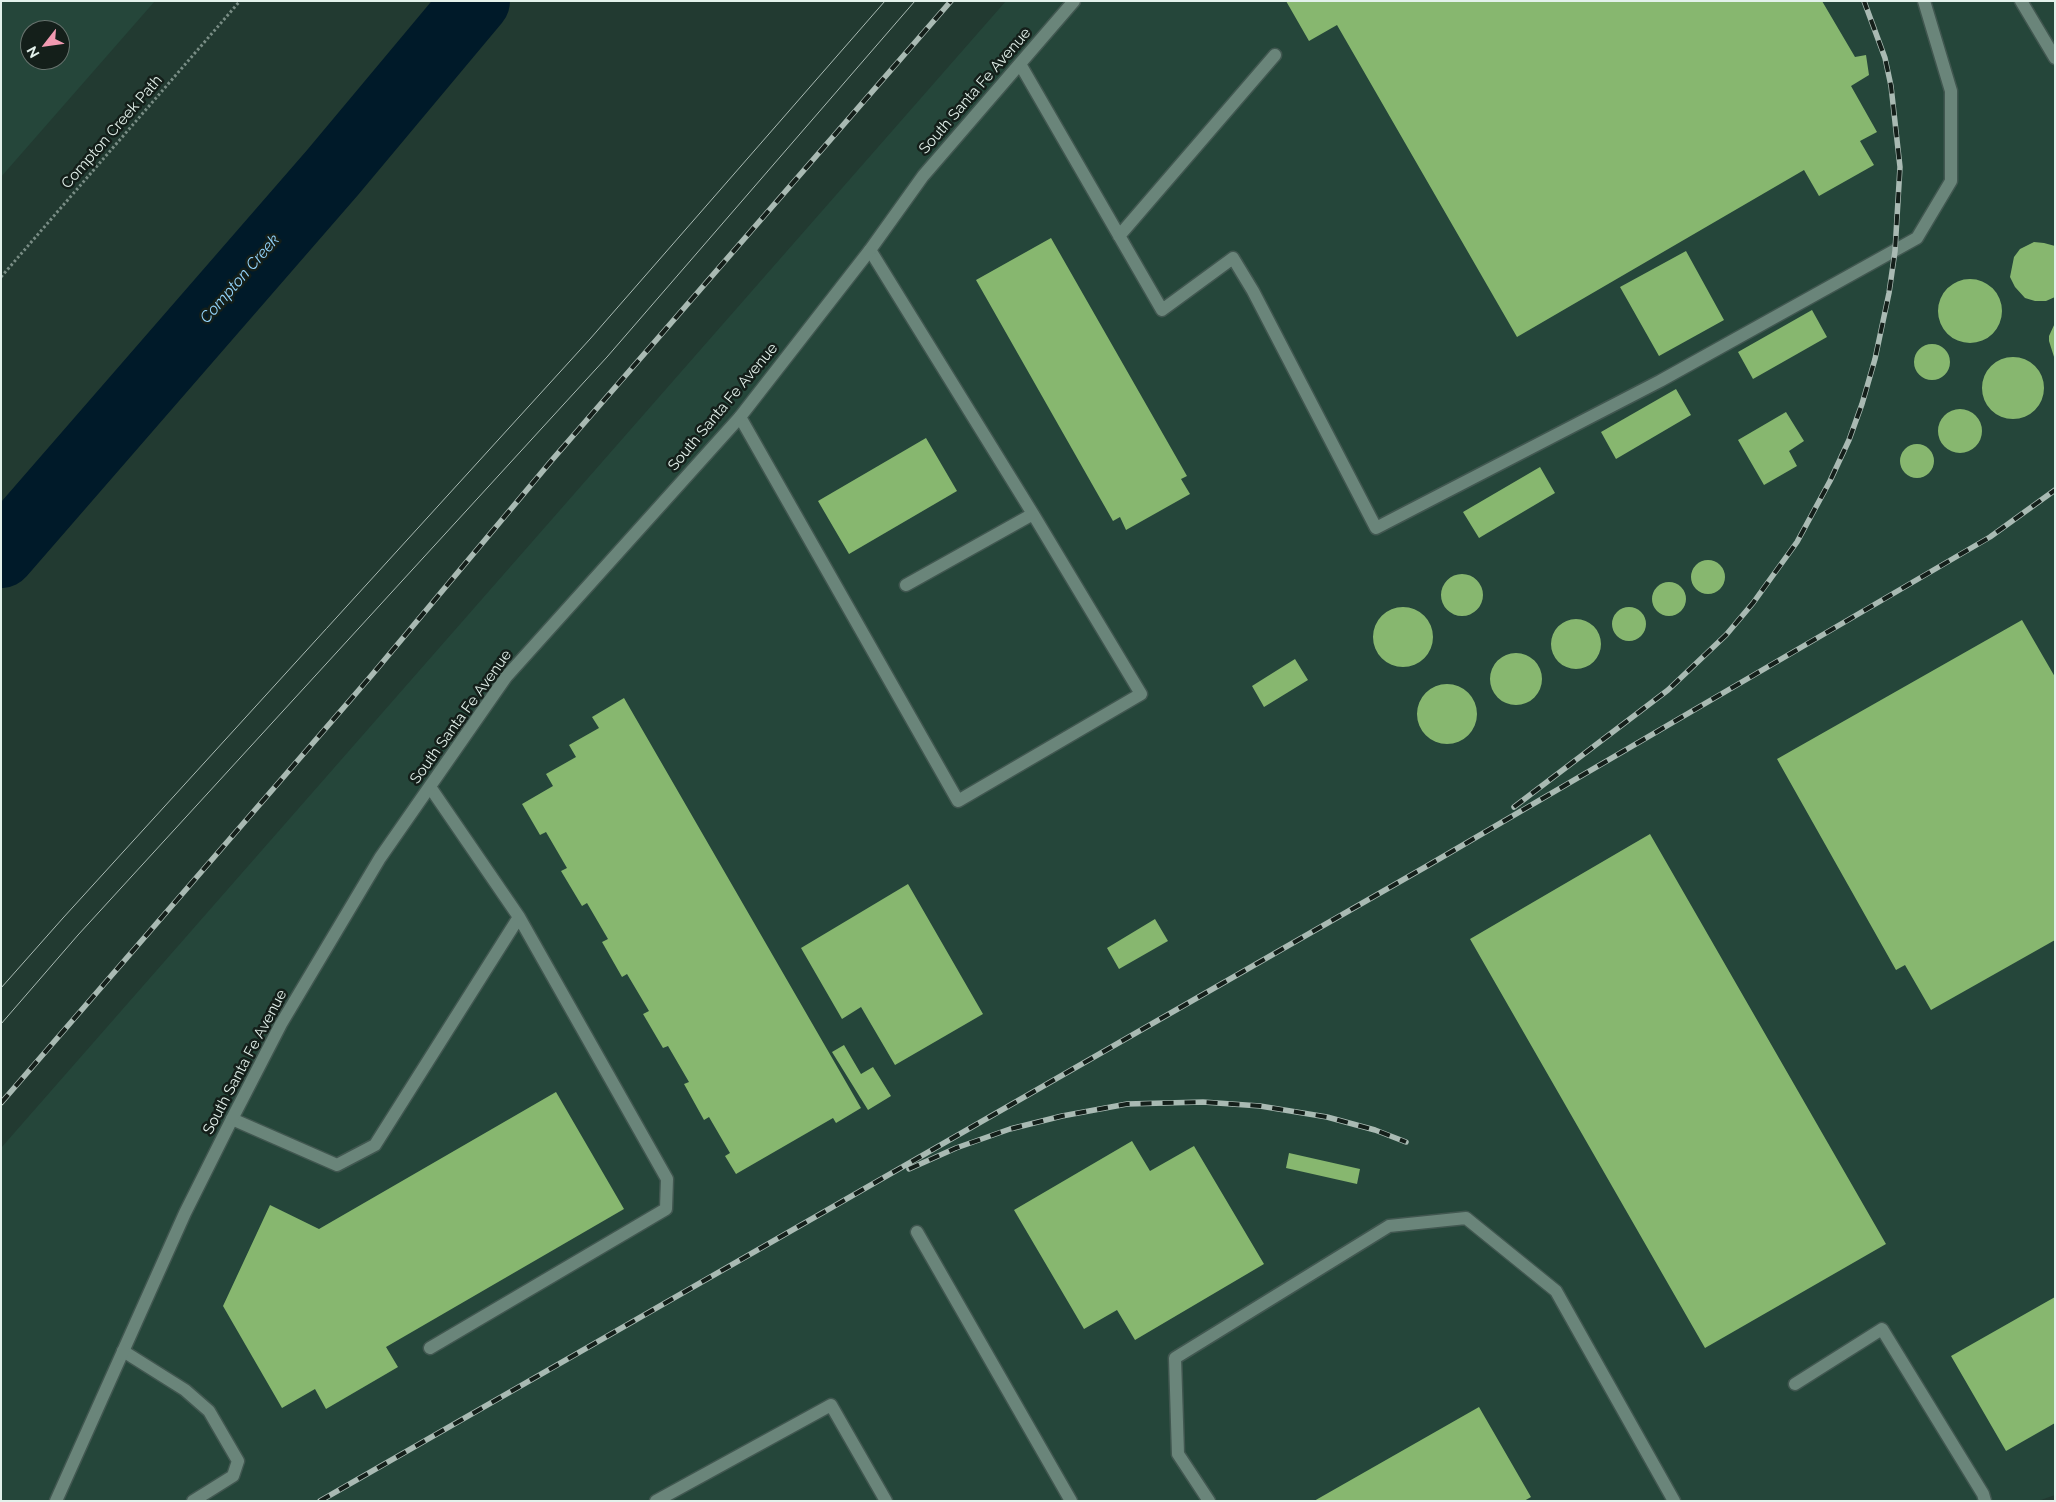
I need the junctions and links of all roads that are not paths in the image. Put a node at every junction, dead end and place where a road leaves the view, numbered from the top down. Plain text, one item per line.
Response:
1 (1074, 1) edge
2 (1924, 1) edge
3 (2021, 1) edge
4 (1275, 55) dead end
5 (2055, 58) edge
6 (1020, 64) junction
7 (1119, 236) junction
8 (870, 250) junction
9 (740, 416) junction
10 (1033, 514) junction
11 (906, 586) dead end
12 (430, 787) junction
13 (519, 917) junction
14 (232, 1119) junction
15 (917, 1232) dead end
16 (430, 1348) dead end
17 (123, 1351) junction
18 (1795, 1384) dead end
19 (56, 1501) edge
20 (193, 1501) edge
21 (656, 1501) edge
22 (886, 1501) edge
23 (1071, 1501) edge
24 (1209, 1501) edge
25 (1674, 1501) edge
26 (1985, 1501) edge

1 - 6 main road, South Santa Fe Avenue
2 - 7 main road
3 - 5 main road
4 - 7 main road
6 - 7 main road
6 - 8 main road, South Santa Fe Avenue
8 - 9 main road, South Santa Fe Avenue
8 - 10 main road
9 - 10 main road
9 - 12 main road, South Santa Fe Avenue
10 - 11 main road
12 - 13 main road
12 - 14 main road, South Santa Fe Avenue
13 - 14 main road
13 - 16 main road
14 - 17 main road, South Santa Fe Avenue
15 - 23 main road
17 - 19 main road, South Santa Fe Avenue
17 - 20 main road
18 - 26 main road
21 - 22 main road
24 - 25 main road

